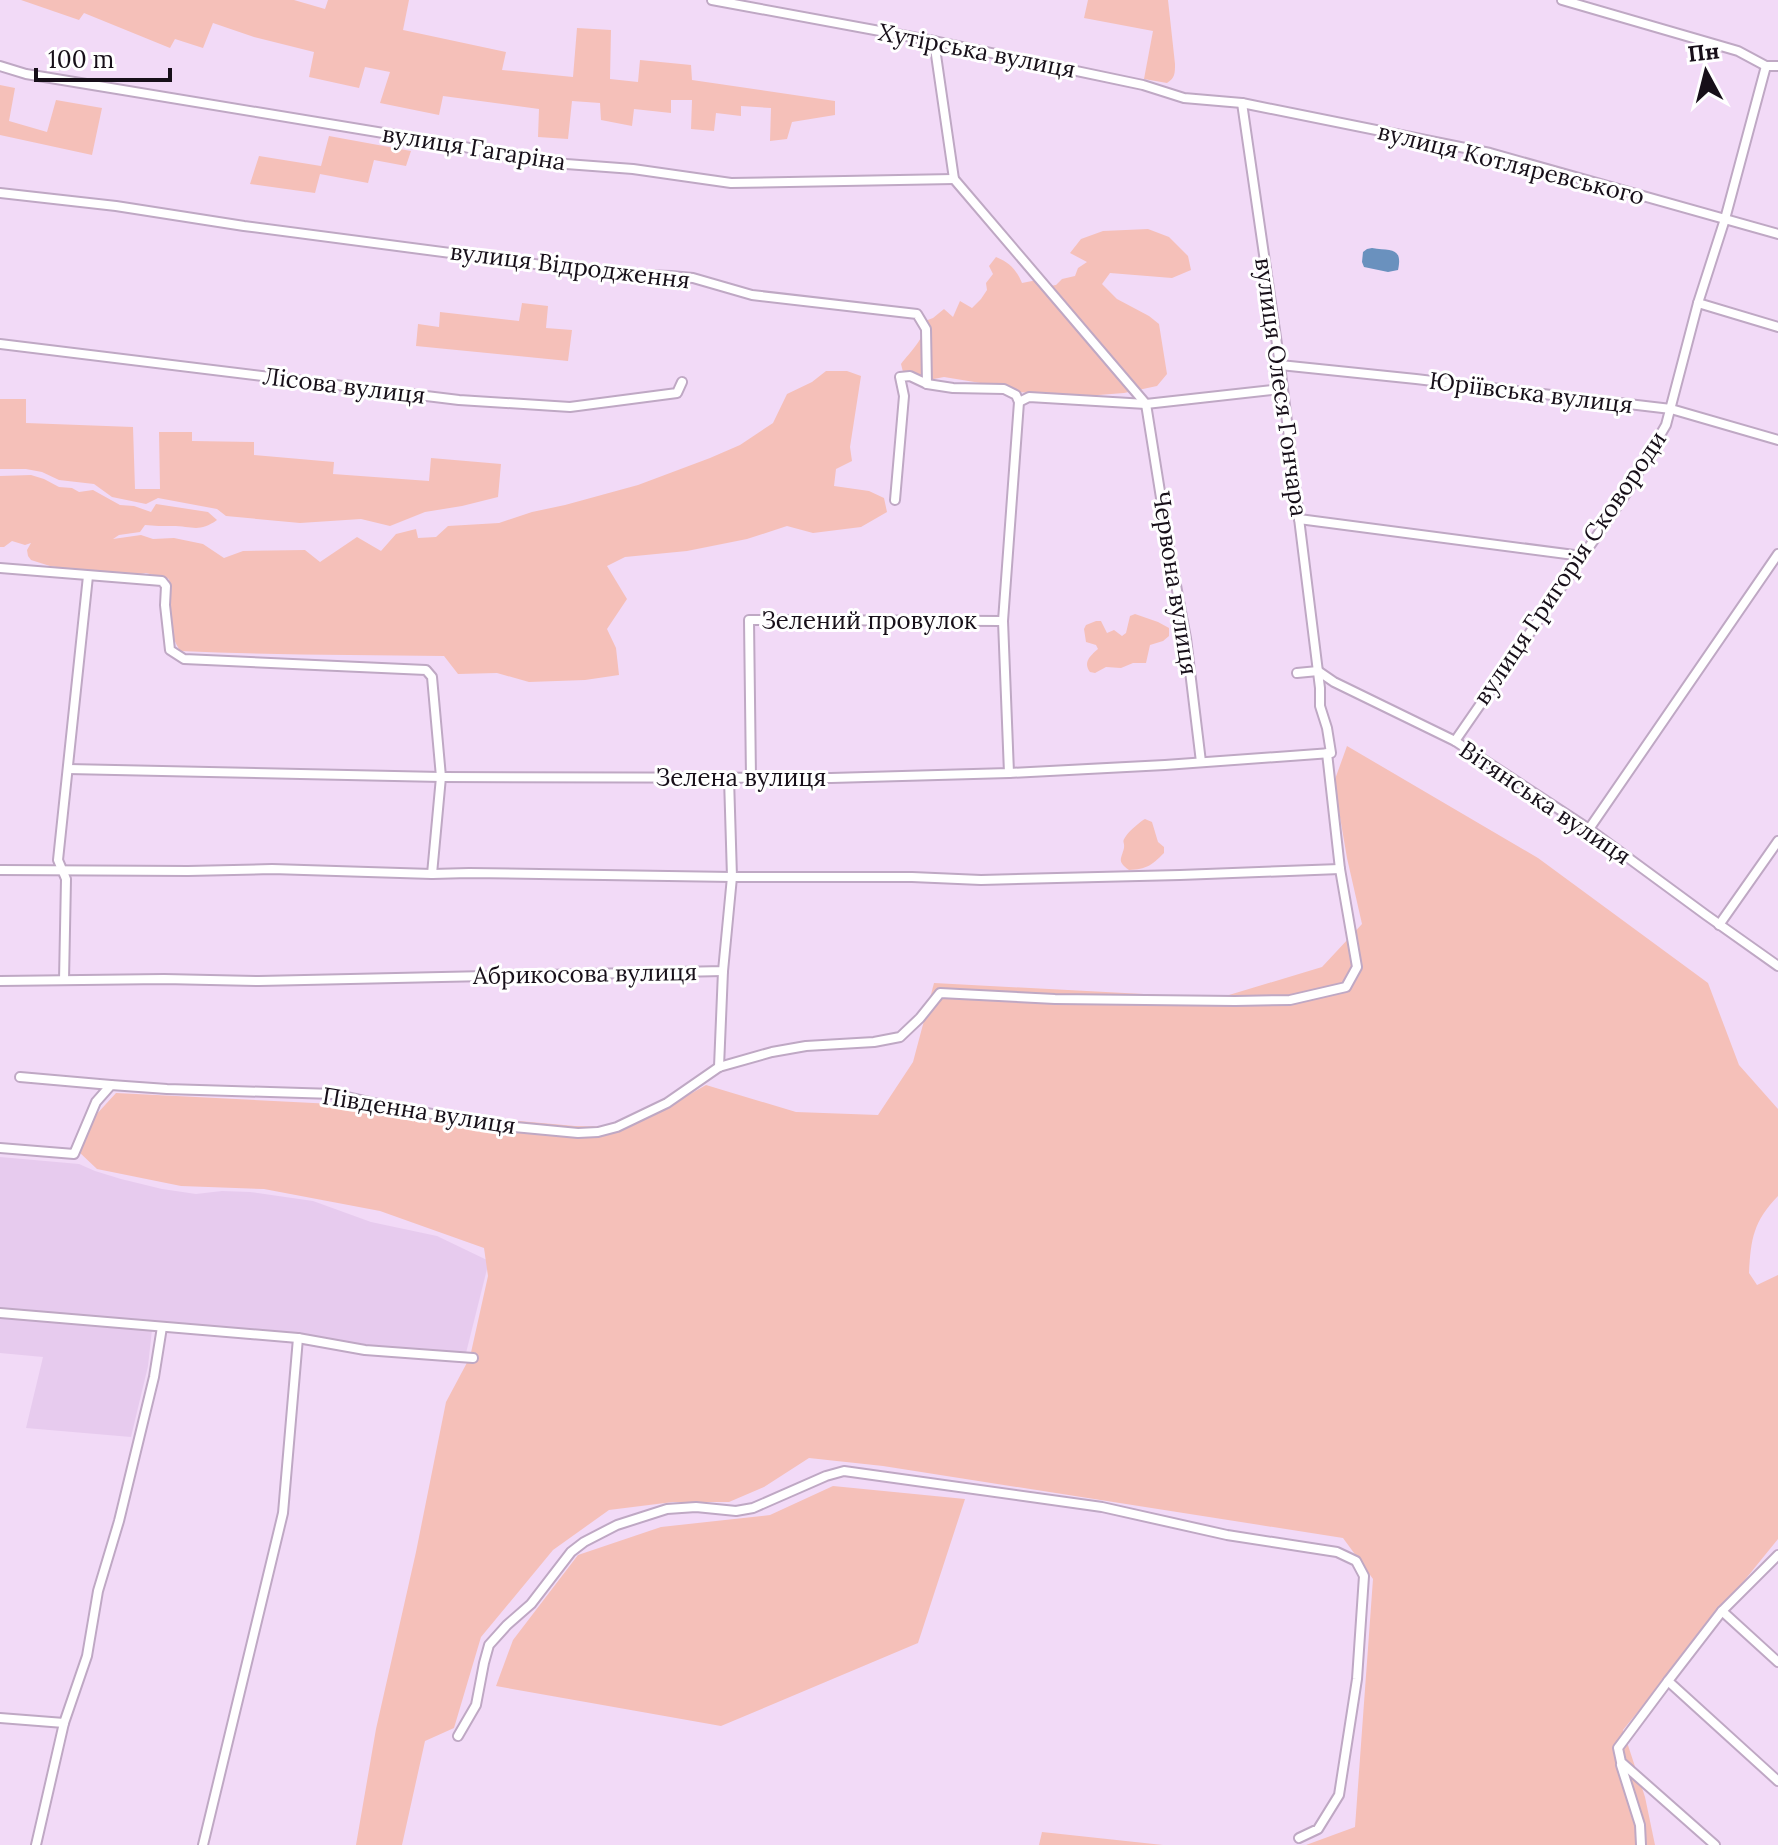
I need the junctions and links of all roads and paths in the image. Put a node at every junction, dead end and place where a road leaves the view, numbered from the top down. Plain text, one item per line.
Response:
1 (712, 0) edge
2 (1562, 0) edge
3 (732, 2) edge
4 (934, 41) junction
5 (0, 66) edge
6 (1766, 66) junction
7 (1778, 66) edge
8 (1242, 103) junction
9 (954, 179) junction
10 (0, 193) edge
11 (1725, 219) junction
12 (1778, 234) edge
13 (1698, 303) junction
14 (1778, 327) edge
15 (0, 344) edge
16 (1280, 365) junction
17 (682, 382) dead end
18 (927, 384) junction
19 (1281, 389) junction
20 (1019, 402) junction
21 (1146, 404) junction
22 (1671, 409) junction
23 (1778, 440) edge
24 (895, 500) dead end
25 (1299, 519) junction
26 (1778, 554) edge
27 (1582, 556) junction
28 (0, 568) edge
29 (88, 576) junction
30 (1003, 621) junction
31 (1318, 671) junction
32 (1297, 673) dead end
33 (1334, 682) junction
34 (1320, 688) junction
35 (1455, 741) junction
36 (1327, 753) junction
37 (1201, 762) junction
38 (68, 769) junction
39 (1009, 773) junction
40 (441, 777) junction
41 (729, 778) junction
42 (751, 778) junction
43 (1589, 829) junction
44 (1778, 841) edge
45 (1340, 869) junction
46 (0, 870) edge
47 (61, 870) junction
48 (432, 874) junction
49 (732, 877) junction
50 (1719, 925) junction
51 (1778, 966) edge
52 (723, 971) junction
53 (64, 980) junction
54 (0, 981) edge
55 (719, 1067) junction
56 (20, 1077) dead end
57 (111, 1085) junction
58 (0, 1148) edge
59 (0, 1313) edge
60 (162, 1327) junction
61 (298, 1338) junction
62 (473, 1358) dead end
63 (1778, 1555) edge
64 (1722, 1611) junction
65 (1778, 1662) edge
66 (1668, 1681) junction
67 (0, 1718) edge
68 (64, 1723) junction
69 (458, 1736) dead end
70 (1621, 1762) junction
71 (1778, 1781) edge
72 (1299, 1838) dead end
73 (36, 1845) edge
74 (203, 1845) edge
75 (1641, 1845) edge
76 (1715, 1845) edge

1 - 3 street, Хутірська вулиця
2 - 6 street
3 - 4 street, Хутірська вулиця
4 - 8 street, Хутірська вулиця
4 - 9 street
5 - 9 street, вулиця Гагаріна
6 - 7 street
6 - 11 street, вулиця Григорія Сковороди
8 - 11 street, вулиця Котляревського
8 - 16 street, вулиця Олеся Гончара
9 - 21 street
10 - 18 street, вулиця Відродження
11 - 12 street, вулиця Котляревського
11 - 13 street, вулиця Григорія Сковороди
13 - 14 street
13 - 22 street, вулиця Григорія Сковороди
15 - 17 street, Лісова вулиця
16 - 19 street, вулиця Олеся Гончара
16 - 22 street, Юріївська вулиця
18 - 20 street
18 - 24 street
19 - 21 street
19 - 25 street, вулиця Олеся Гончара
20 - 21 street
20 - 30 street
21 - 37 street, Червона вулиця
22 - 23 street, Юріївська вулиця
22 - 27 street, вулиця Григорія Сковороди
25 - 27 street
25 - 31 street, вулиця Олеся Гончара
26 - 43 street
27 - 35 street, вулиця Григорія Сковороди
28 - 29 street
29 - 38 street
29 - 40 street
30 - 39 street
30 - 42 street, Зелений провулок
31 - 32 street
31 - 33 street, Вітянська вулиця
31 - 34 street
33 - 34 street
33 - 35 street, Вітянська вулиця
34 - 36 street
35 - 43 street, Вітянська вулиця
36 - 37 street, Зелена вулиця
36 - 45 street
37 - 39 street, Зелена вулиця
38 - 40 street, Зелена вулиця
38 - 47 street
39 - 42 street, Зелена вулиця
40 - 41 street, Зелена вулиця
40 - 48 street
41 - 42 street, Зелена вулиця
41 - 49 street, Абрикосова вулиця
43 - 50 street, Вітянська вулиця
44 - 50 street
45 - 49 street
45 - 55 street
46 - 47 street
47 - 48 street
47 - 53 street
48 - 49 street
49 - 52 street, Абрикосова вулиця
50 - 51 street, Вітянська вулиця
52 - 53 street, Абрикосова вулиця
52 - 55 street
53 - 54 street, Абрикосова вулиця
55 - 57 street, Південна вулиця
56 - 57 street, Південна вулиця
57 - 58 street
59 - 60 street
60 - 61 street
60 - 68 street
61 - 62 street
61 - 74 street
63 - 64 street
64 - 65 street
64 - 66 street
66 - 70 street
66 - 71 street
67 - 68 street
68 - 73 street
69 - 72 street
70 - 75 street
70 - 76 street

